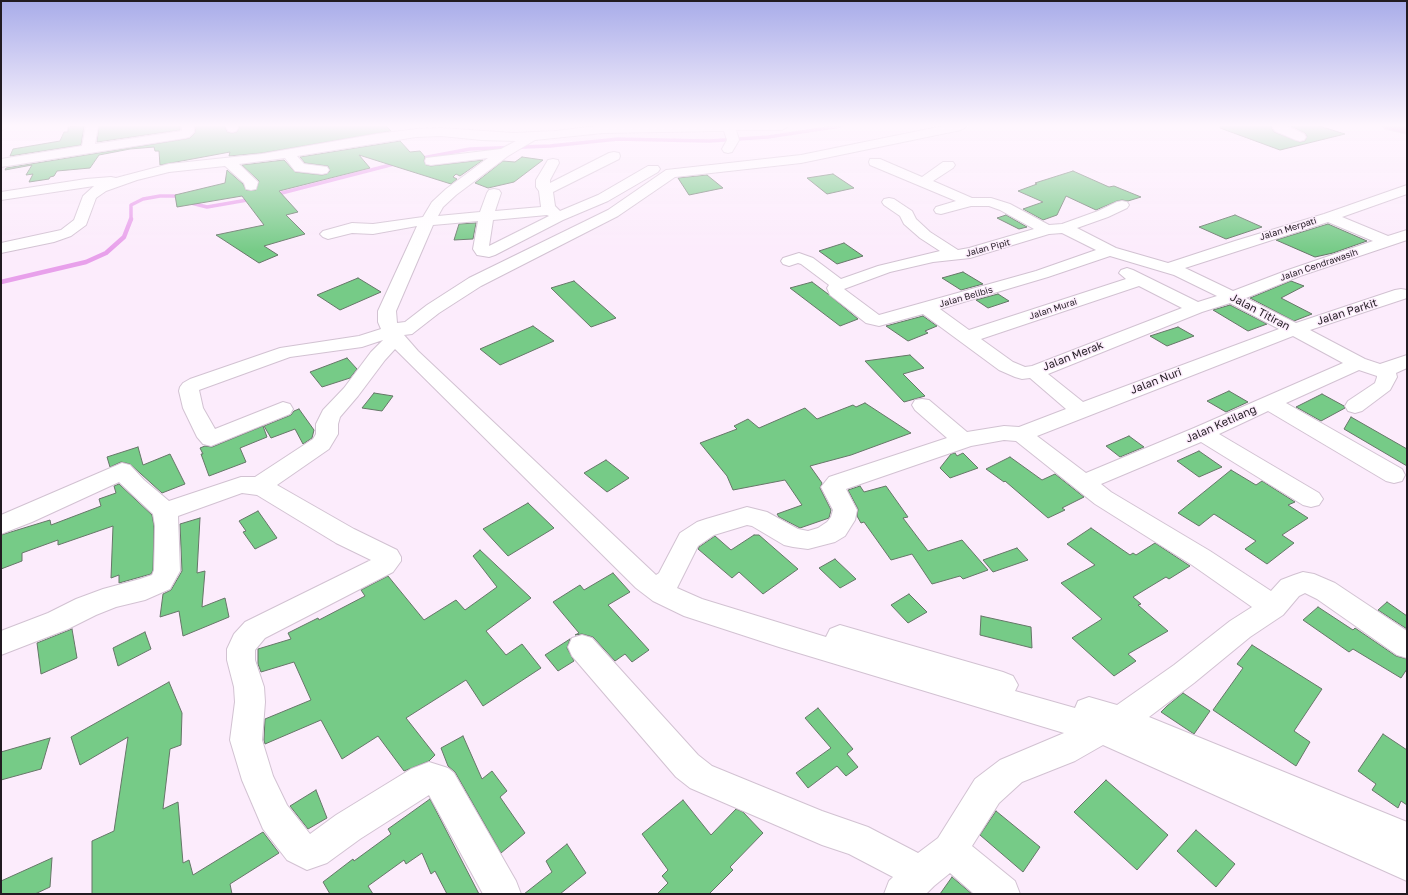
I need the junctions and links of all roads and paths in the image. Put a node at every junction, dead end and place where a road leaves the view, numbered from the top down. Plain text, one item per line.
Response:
1 (171, 168) edge
2 (235, 168) edge
3 (300, 168) edge
4 (487, 168) edge
5 (550, 168) edge
6 (590, 168) edge
7 (720, 168) edge
8 (889, 168) edge
9 (945, 168) edge
10 (653, 169) dead end
11 (322, 170) dead end
12 (121, 180) junction
13 (923, 182) junction
14 (251, 186) dead end
15 (1407, 189) edge
16 (546, 190) junction
17 (494, 193) dead end
18 (1, 196) edge
19 (889, 202) dead end
20 (970, 202) junction
21 (1122, 205) dead end
22 (941, 210) dead end
23 (487, 214) junction
24 (554, 214) junction
25 (1329, 217) junction
26 (433, 222) junction
27 (1064, 228) junction
28 (1047, 230) junction
29 (328, 234) dead end
30 (1406, 237) edge
31 (1388, 242) junction
32 (1, 248) edge
33 (1103, 253) junction
34 (956, 255) junction
35 (789, 261) dead end
36 (1169, 268) junction
37 (1140, 280) junction
38 (839, 285) junction
39 (1402, 294) dead end
40 (1232, 297) junction
41 (927, 308) junction
42 (1196, 308) junction
43 (1293, 330) junction
44 (400, 331) junction
45 (967, 337) junction
46 (1407, 361) edge
47 (1358, 363) junction
48 (1385, 370) junction
49 (1035, 372) junction
50 (1268, 402) junction
51 (922, 405) dead end
52 (1355, 406) dead end
53 (283, 409) dead end
54 (1082, 411) junction
55 (1202, 433) junction
56 (1021, 434) junction
57 (962, 440) junction
58 (1394, 475) dead end
59 (1083, 483) junction
60 (258, 487) junction
61 (1311, 499) dead end
62 (165, 510) junction
63 (1, 525) edge
64 (662, 584) junction
65 (1273, 607) junction
66 (1, 643) edge
67 (1407, 646) edge
68 (582, 647) dead end
69 (1110, 725) junction
70 (1407, 839) edge
71 (950, 850) junction
72 (1407, 863) edge
73 (912, 884) edge
74 (503, 894) edge
75 (1002, 894) edge

1 - 12 street
2 - 14 street
3 - 11 street
4 - 26 street
5 - 16 street
6 - 16 street
7 - 44 street
8 - 13 street
9 - 13 street
10 - 24 street
12 - 18 street
12 - 32 street
13 - 20 street
15 - 25 street, Jalan Merpati
16 - 24 street
17 - 23 street
19 - 34 street
20 - 22 street
20 - 28 street
21 - 27 street, Jalan Pipit
23 - 24 street
23 - 24 street
23 - 26 street
25 - 31 street
25 - 36 street, Jalan Merpati
26 - 29 street
26 - 44 street
27 - 28 street, Jalan Pipit
27 - 33 street
28 - 34 street, Jalan Pipit
30 - 31 street, Jalan Cendrawasih
31 - 40 street, Jalan Cendrawasih
33 - 36 street, Jalan Titiran
33 - 37 street
33 - 41 street, Jalan Belibis
34 - 38 street, Jalan Pipit
35 - 38 street
36 - 40 street, Jalan Titiran
37 - 42 street
37 - 45 street, Jalan Murai
38 - 41 street, Jalan Belibis
39 - 43 street, Jalan Parkit
40 - 42 street, Jalan Merak
40 - 43 street, Jalan Titiran
41 - 45 street, Jalan Merak
42 - 49 street, Jalan Merak
43 - 47 street, Jalan Titiran
43 - 54 street, Jalan Nuri
44 - 53 street
44 - 60 street
44 - 64 street
45 - 49 street, Jalan Merak
46 - 48 street
47 - 48 street, Jalan Titiran
47 - 50 street, Jalan Ketilang
48 - 52 street
49 - 54 street
50 - 55 street, Jalan Ketilang
50 - 58 street
51 - 57 street
54 - 56 street, Jalan Nuri
55 - 59 street, Jalan Ketilang
55 - 61 street
56 - 57 street
56 - 59 street
57 - 64 street
59 - 65 street
60 - 62 street
60 - 74 street
62 - 63 street
62 - 66 street
64 - 69 street
65 - 67 street
65 - 69 street
68 - 73 street
69 - 70 street
69 - 71 street
69 - 72 street
71 - 73 street
71 - 75 street

